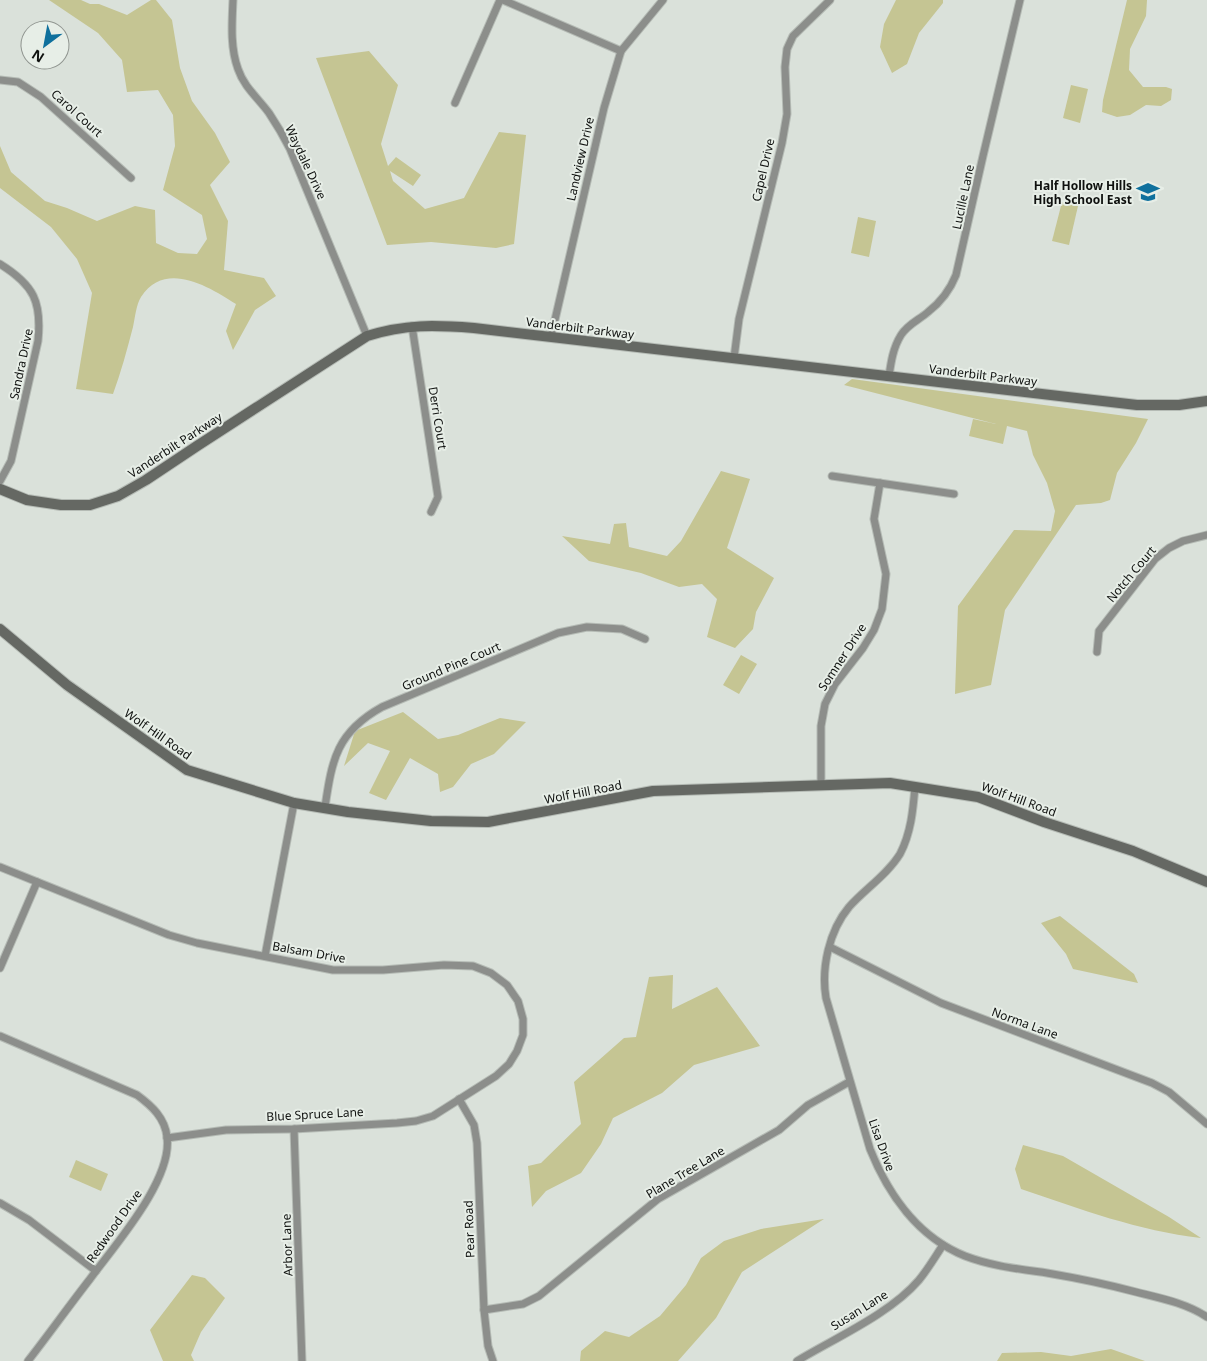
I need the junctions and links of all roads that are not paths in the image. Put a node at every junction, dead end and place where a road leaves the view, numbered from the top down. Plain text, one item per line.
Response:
1 (233, 0) edge
2 (501, 0) edge
3 (663, 0) edge
4 (830, 0) edge
5 (1020, 0) edge
6 (621, 51) junction
7 (0, 80) edge
8 (455, 103) dead end
9 (131, 178) dead end
10 (0, 264) edge
11 (412, 326) junction
12 (366, 336) junction
13 (551, 337) junction
14 (734, 358) junction
15 (888, 376) junction
16 (1207, 401) edge
17 (832, 476) dead end
18 (0, 481) edge
19 (880, 483) junction
20 (0, 489) edge
21 (954, 494) dead end
22 (431, 512) dead end
23 (1207, 536) edge
24 (0, 629) edge
25 (645, 640) dead end
26 (1097, 652) dead end
27 (820, 785) junction
28 (915, 787) junction
29 (294, 803) junction
30 (325, 807) junction
31 (0, 867) edge
32 (37, 882) junction
33 (1207, 882) edge
34 (830, 947) junction
35 (265, 956) junction
36 (0, 968) edge
37 (0, 1036) edge
38 (849, 1082) junction
39 (459, 1100) junction
40 (1207, 1124) edge
41 (294, 1129) junction
42 (167, 1138) junction
43 (0, 1203) edge
44 (943, 1245) junction
45 (96, 1271) junction
46 (484, 1310) junction
47 (1207, 1317) edge
48 (28, 1361) edge
49 (302, 1361) edge
50 (493, 1361) edge
51 (797, 1361) edge

1 - 12 street, Waydale Drive
2 - 6 street
2 - 8 street
3 - 6 street, Landview Drive
4 - 14 street, Capel Drive
5 - 15 street, Lucille Lane
6 - 13 street, Landview Drive
7 - 9 street, Carol Court
10 - 18 street, Sandra Drive
11 - 12 street, Vanderbilt Parkway
11 - 13 street, Vanderbilt Parkway
11 - 22 street, Derri Court
12 - 20 street, Vanderbilt Parkway
13 - 14 street, Vanderbilt Parkway
14 - 15 street, Vanderbilt Parkway
15 - 16 street, Vanderbilt Parkway
17 - 19 street
19 - 21 street
19 - 27 street, Somner Drive
23 - 26 street, Notch Court
24 - 29 street, Wolf Hill Road
25 - 30 street, Ground Pine Court
27 - 28 street, Wolf Hill Road
27 - 30 street, Wolf Hill Road
28 - 33 street, Wolf Hill Road
28 - 34 street, Lisa Drive
29 - 30 street, Wolf Hill Road
29 - 35 street
31 - 32 street, Balsam Drive
32 - 35 street, Balsam Drive
32 - 36 street
34 - 38 street, Lisa Drive
34 - 40 street, Norma Lane
35 - 39 street, Balsam Drive
37 - 42 street, Redwood Drive
38 - 44 street, Lisa Drive
38 - 46 street, Plane Tree Lane
39 - 41 street, Blue Spruce Lane
39 - 46 street, Pear Road
41 - 42 street, Blue Spruce Lane
41 - 49 street, Arbor Lane
42 - 45 street, Redwood Drive
43 - 45 street
44 - 47 street, Lisa Drive
44 - 51 street, Susan Lane
45 - 48 street, Redwood Drive
46 - 50 street, Pear Road

